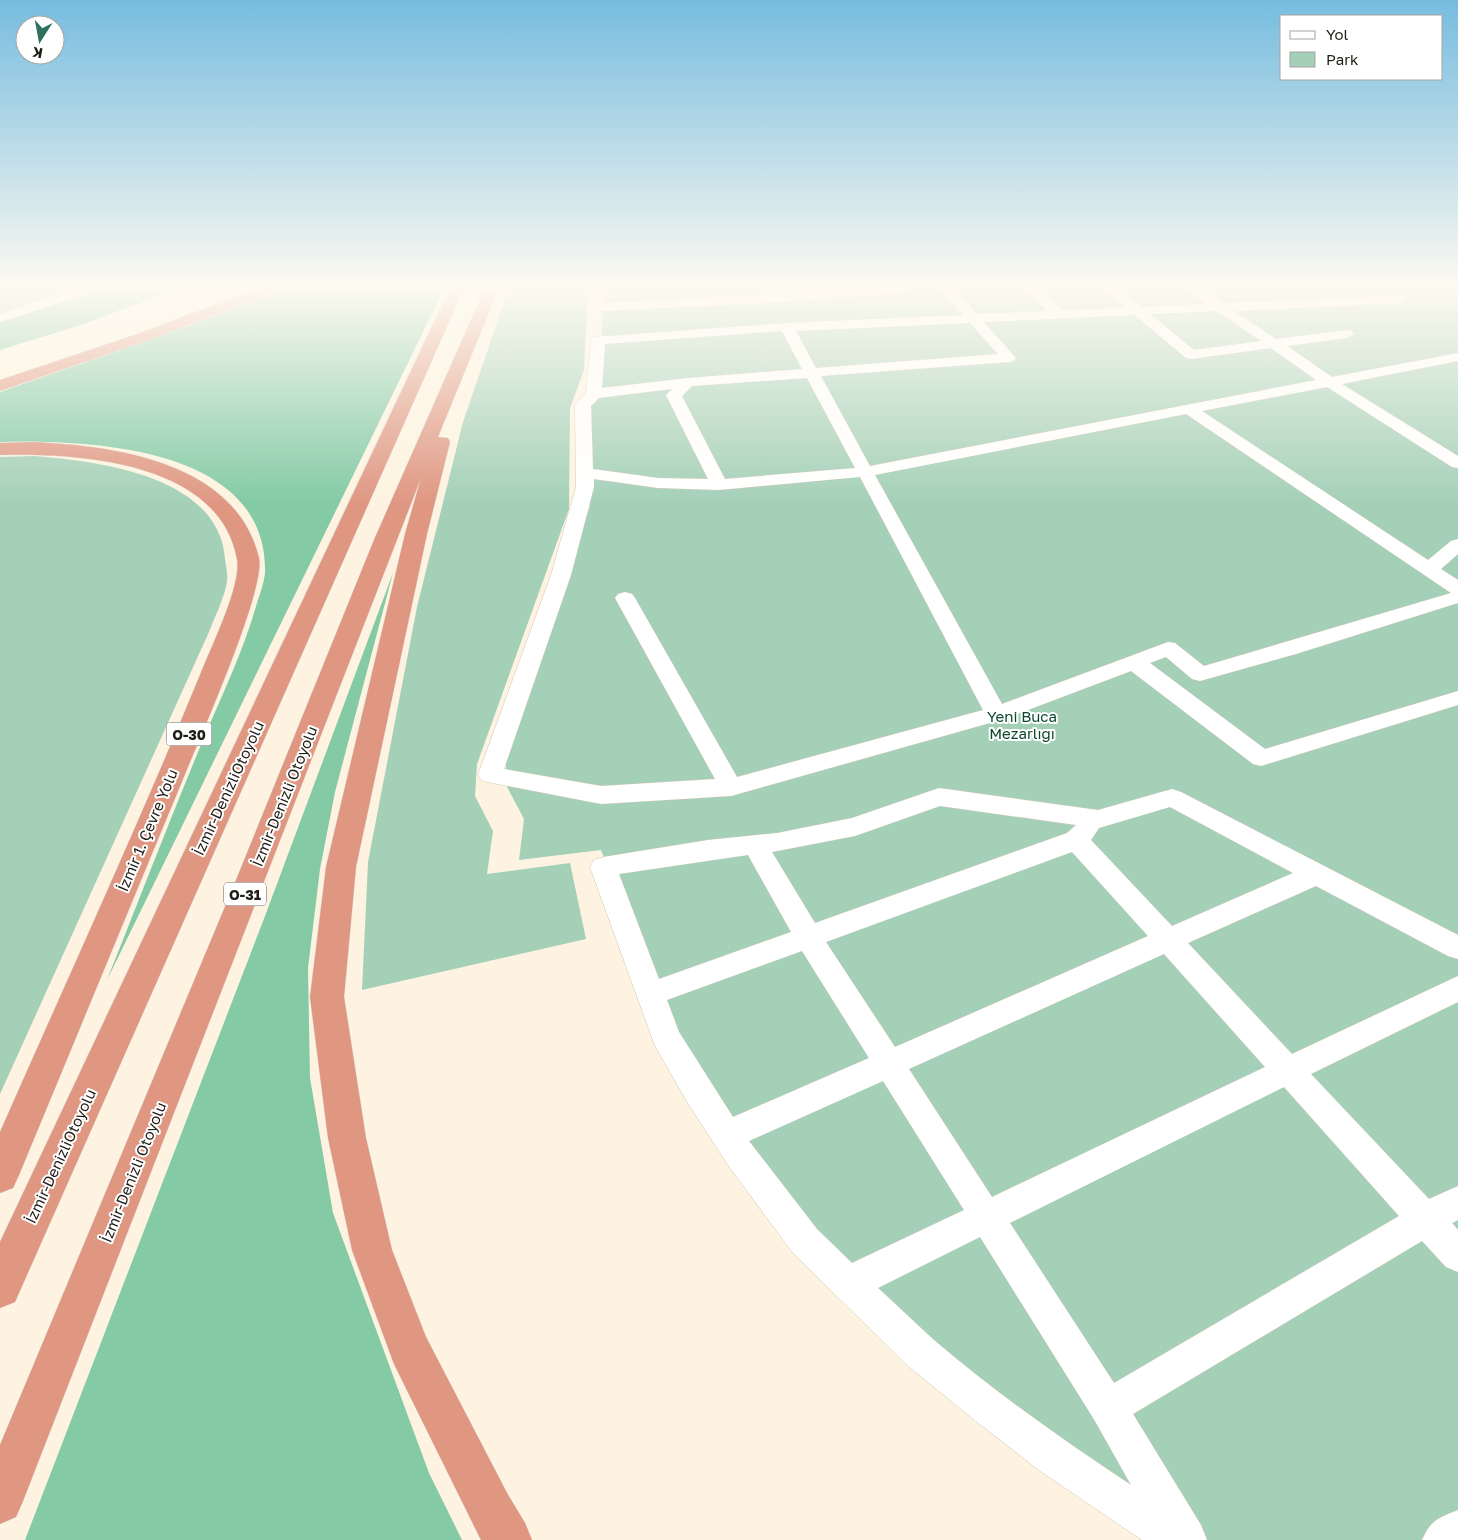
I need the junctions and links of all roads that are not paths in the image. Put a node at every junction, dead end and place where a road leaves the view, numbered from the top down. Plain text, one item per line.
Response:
1 (76, 360) edge
2 (424, 360) edge
3 (597, 360) edge
4 (804, 360) edge
5 (987, 360) edge
6 (1296, 360) edge
7 (1443, 360) edge
8 (460, 361) joint
9 (812, 374) junction
10 (688, 382) junction
11 (1328, 382) junction
12 (0, 386) edge
13 (594, 394) junction
14 (1188, 409) junction
15 (0, 449) edge
16 (1458, 463) edge
17 (864, 472) junction
18 (585, 474) junction
19 (719, 484) junction
20 (1458, 545) edge
21 (1429, 569) junction
22 (1458, 589) edge
23 (625, 598) dead end
24 (1458, 598) edge
25 (1134, 662) junction
26 (1458, 698) edge
27 (996, 714) junction
28 (731, 787) junction
29 (1098, 819) junction
30 (1076, 840) junction
31 (755, 845) junction
32 (1317, 874) junction
33 (809, 938) junction
34 (1168, 940) junction
35 (1458, 948) edge
36 (1458, 988) edge
37 (651, 994) junction
38 (889, 1063) junction
39 (1288, 1070) junction
40 (726, 1135) junction
41 (0, 1175) edge
42 (1458, 1202) edge
43 (987, 1217) junction
44 (1426, 1219) junction
45 (1458, 1255) edge
46 (848, 1284) junction
47 (0, 1287) edge
48 (1108, 1408) junction
49 (0, 1501) edge
50 (1458, 1530) edge
51 (508, 1540) edge
52 (1178, 1540) edge
53 (1186, 1540) edge
54 (1443, 1540) edge

1 - 12 highway
2 - 47 highway, İzmir-DenizliOtoyolu
3 - 13 lane
4 - 9 lane
5 - 9 lane
6 - 11 lane
7 - 11 lane
8 - 49 highway, İzmir-Denizli Otoyolu / O-31
8 - 51 highway
9 - 10 lane
9 - 17 lane
10 - 13 lane
10 - 19 lane
11 - 14 lane
11 - 16 lane
13 - 18 lane
14 - 17 lane
14 - 21 lane
15 - 41 highway, İzmir 1. Çevre Yolu / O-30
17 - 19 lane
17 - 27 lane
18 - 19 lane
18 - 28 lane
20 - 21 lane
21 - 22 lane
23 - 28 lane
24 - 25 lane
25 - 26 lane
25 - 27 lane
27 - 28 lane
29 - 30 lane
29 - 31 lane
29 - 32 lane
30 - 33 lane
30 - 34 lane
31 - 33 lane
31 - 37 lane
32 - 34 lane
32 - 35 lane
33 - 37 lane
33 - 38 lane
34 - 38 lane
34 - 39 lane
36 - 39 lane
37 - 40 lane
38 - 40 lane
38 - 43 lane
39 - 43 lane
39 - 44 lane
40 - 46 lane
42 - 44 lane
43 - 46 lane
43 - 48 lane
44 - 45 lane
44 - 48 lane
46 - 52 lane
48 - 53 lane
50 - 54 lane

